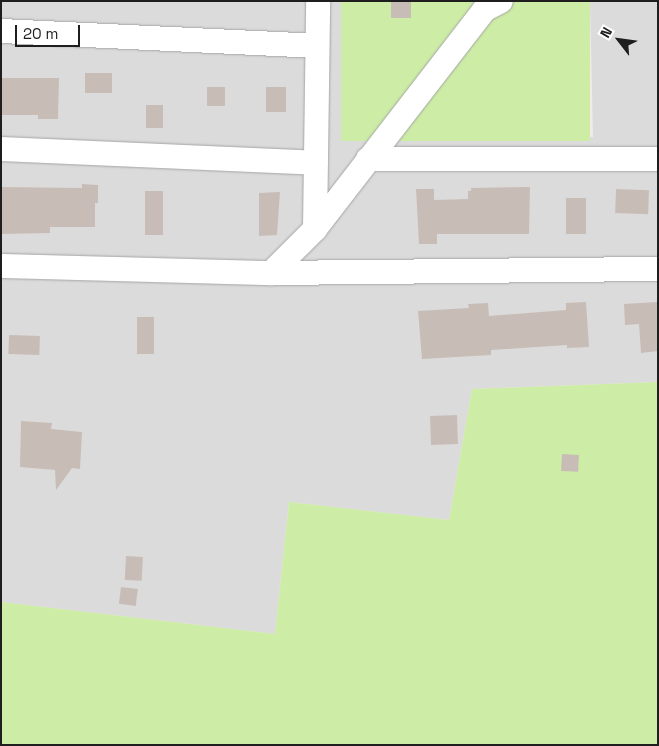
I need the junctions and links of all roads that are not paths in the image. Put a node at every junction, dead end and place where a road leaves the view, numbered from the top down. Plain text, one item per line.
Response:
1 (318, 1) edge
2 (501, 1) edge
3 (1, 31) edge
4 (316, 46) junction
5 (1, 149) edge
6 (368, 159) junction
7 (658, 159) edge
8 (316, 163) junction
9 (315, 230) junction
10 (1, 266) edge
11 (658, 269) edge
12 (271, 273) junction

1 - 4 street
2 - 6 street
3 - 4 street
4 - 8 street
5 - 8 street
6 - 7 street
6 - 9 street
8 - 9 street
9 - 12 street
10 - 12 street
11 - 12 street

